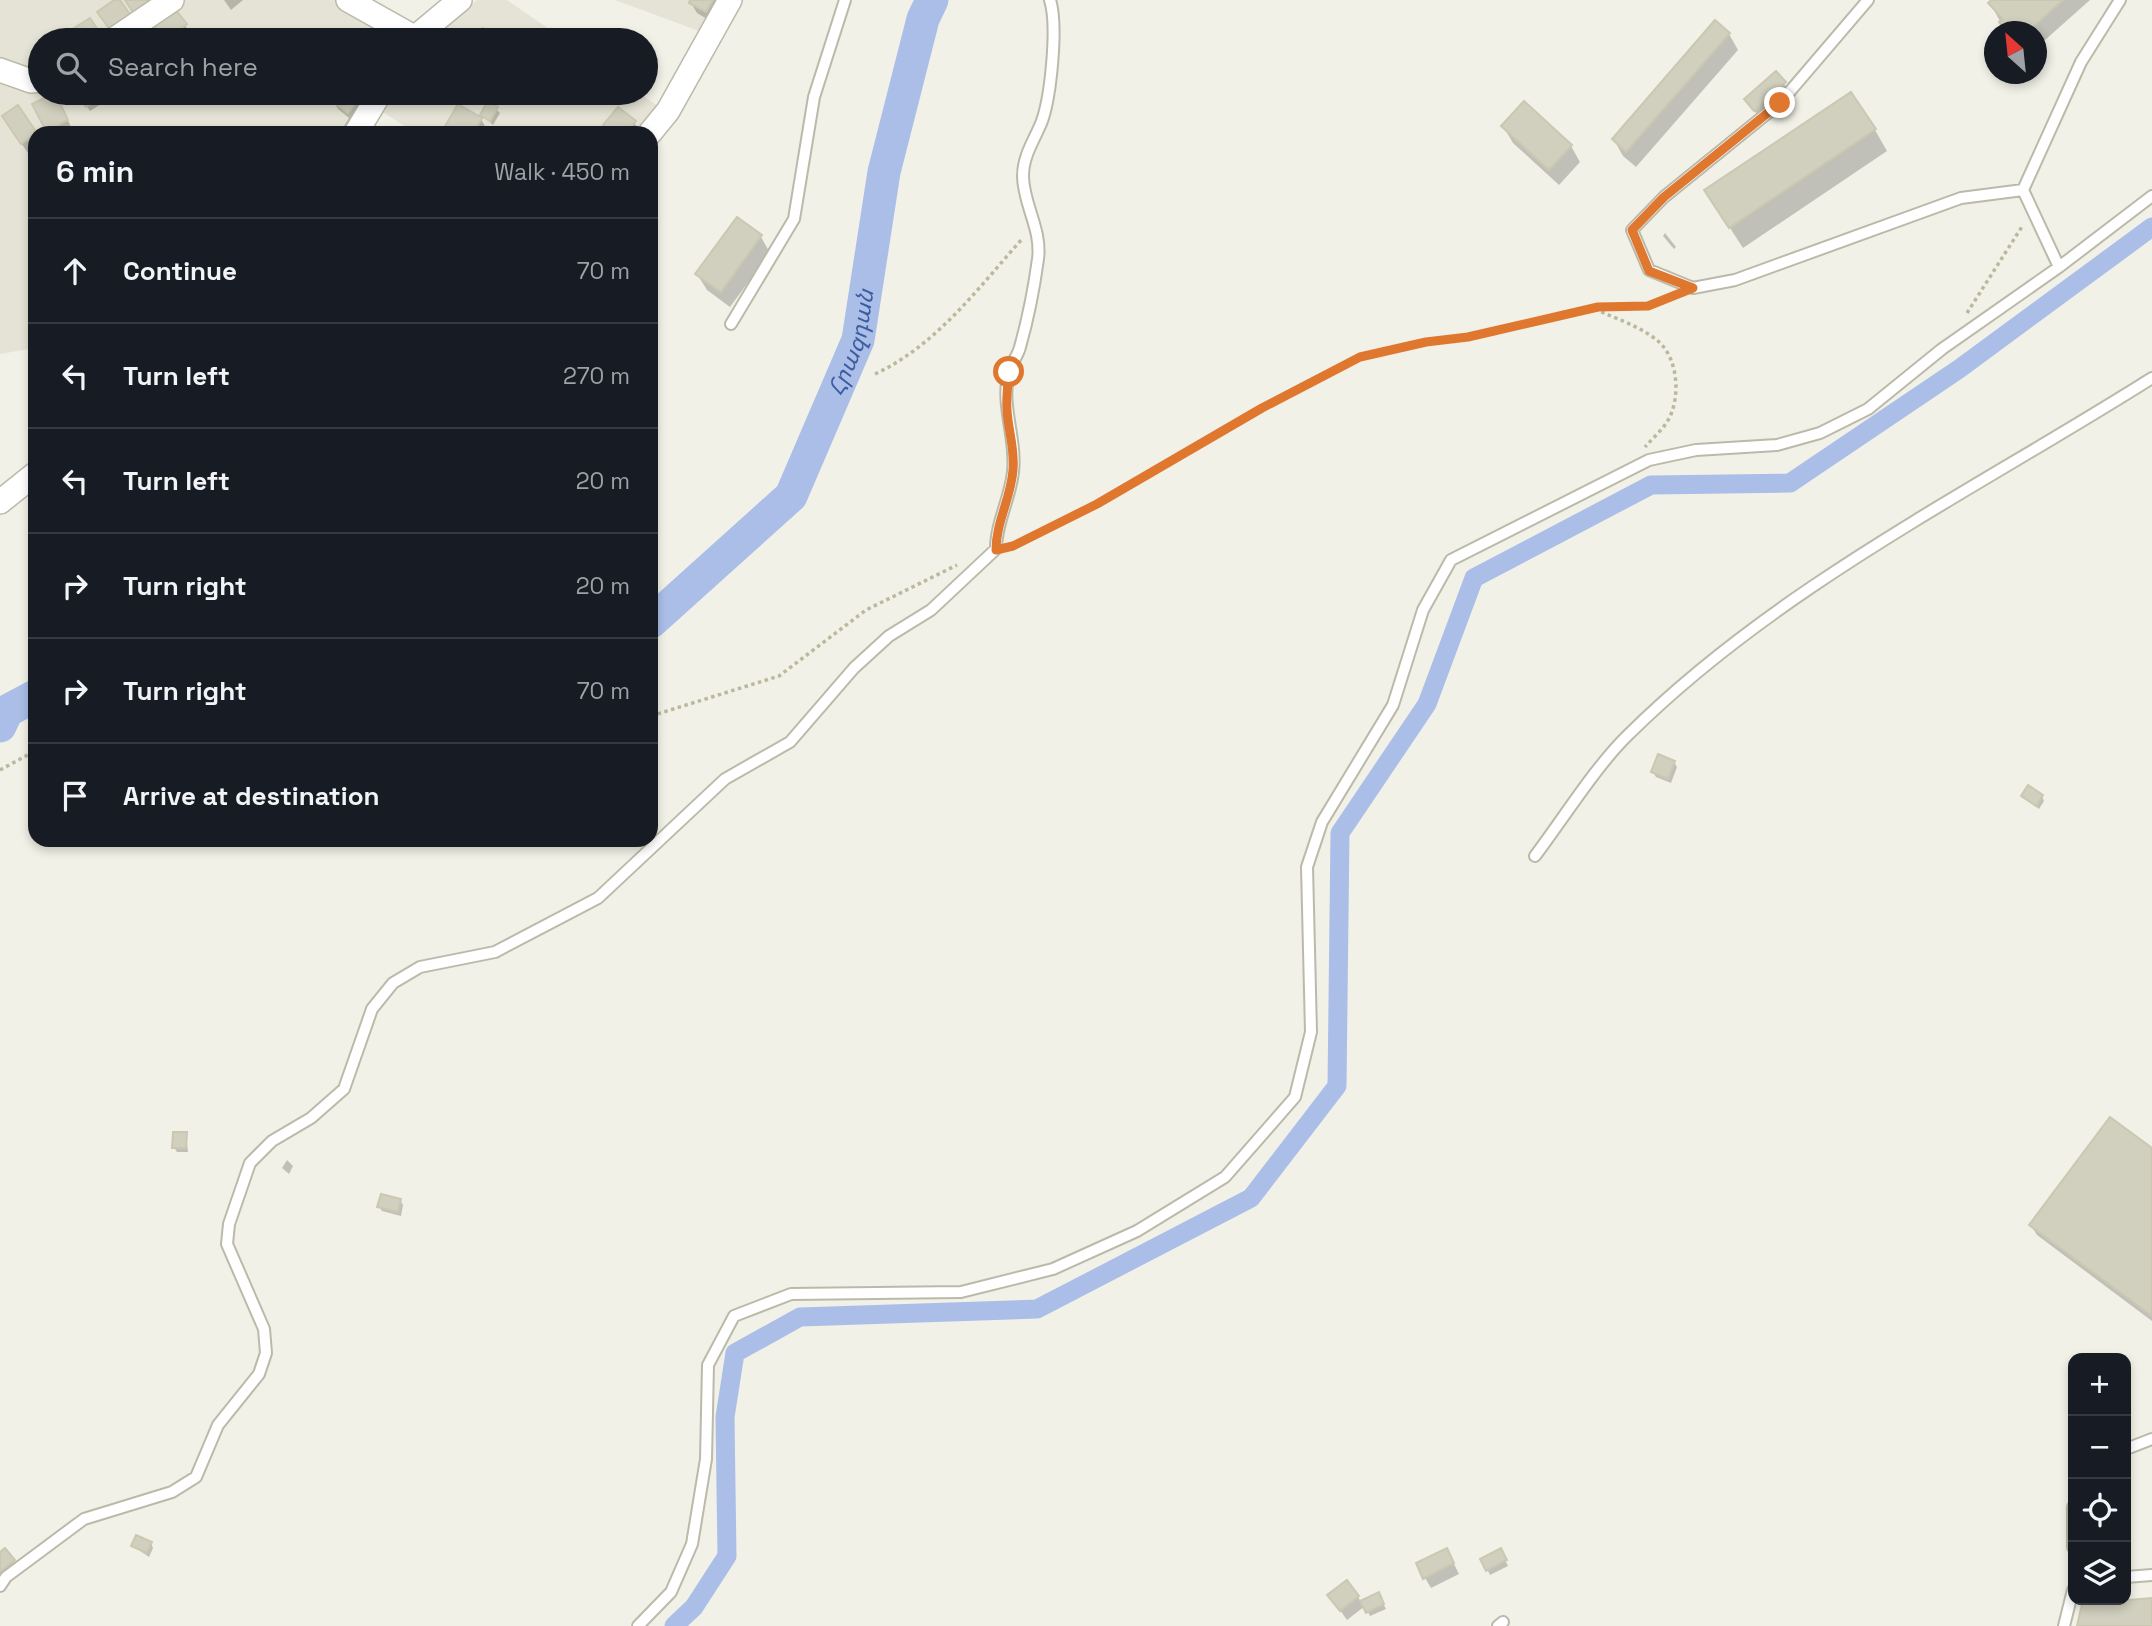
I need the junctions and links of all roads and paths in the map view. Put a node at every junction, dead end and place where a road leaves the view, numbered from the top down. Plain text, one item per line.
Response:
1 (173, 0) edge
2 (348, 0) edge
3 (460, 0) edge
4 (730, 0) edge
5 (845, 0) edge
6 (1050, 0) edge
7 (1868, 0) edge
8 (2120, 0) edge
9 (131, 28) edge
10 (395, 28) edge
11 (426, 28) edge
12 (0, 70) edge
13 (28, 80) edge
14 (373, 105) edge
15 (360, 126) edge
16 (656, 126) edge
17 (2023, 190) junction
18 (2152, 195) edge
19 (2028, 202) junction
20 (1036, 224) junction
21 (2059, 267) junction
22 (1693, 288) junction
23 (1594, 308) junction
24 (1963, 319) dead end
25 (732, 324) dead end
26 (874, 374) dead end
27 (2152, 378) edge
28 (1621, 475) junction
29 (28, 480) edge
30 (0, 502) edge
31 (996, 550) junction
32 (960, 563) dead end
33 (658, 714) edge
34 (28, 755) edge
35 (0, 770) edge
36 (658, 842) edge
37 (652, 847) edge
38 (1535, 856) dead end
39 (2152, 1439) edge
40 (2131, 1447) edge
41 (2152, 1575) edge
42 (2131, 1577) edge
43 (0, 1586) edge
44 (2069, 1605) edge
45 (638, 1626) edge
46 (2064, 1626) edge

1 - 9 street
2 - 10 street
3 - 11 street
4 - 16 street
5 - 25 lane
6 - 20 lane
7 - 22 lane
8 - 17 lane
12 - 13 street
14 - 15 street
17 - 19 lane
17 - 22 lane
18 - 21 lane
19 - 21 lane
19 - 24 path
20 - 26 path
20 - 31 lane
21 - 28 lane
22 - 23 path
23 - 28 path
23 - 31 path
27 - 38 lane
28 - 45 lane
29 - 30 street
31 - 36 lane
32 - 33 path
34 - 35 path
37 - 43 lane
39 - 40 lane
41 - 42 lane
44 - 46 lane

